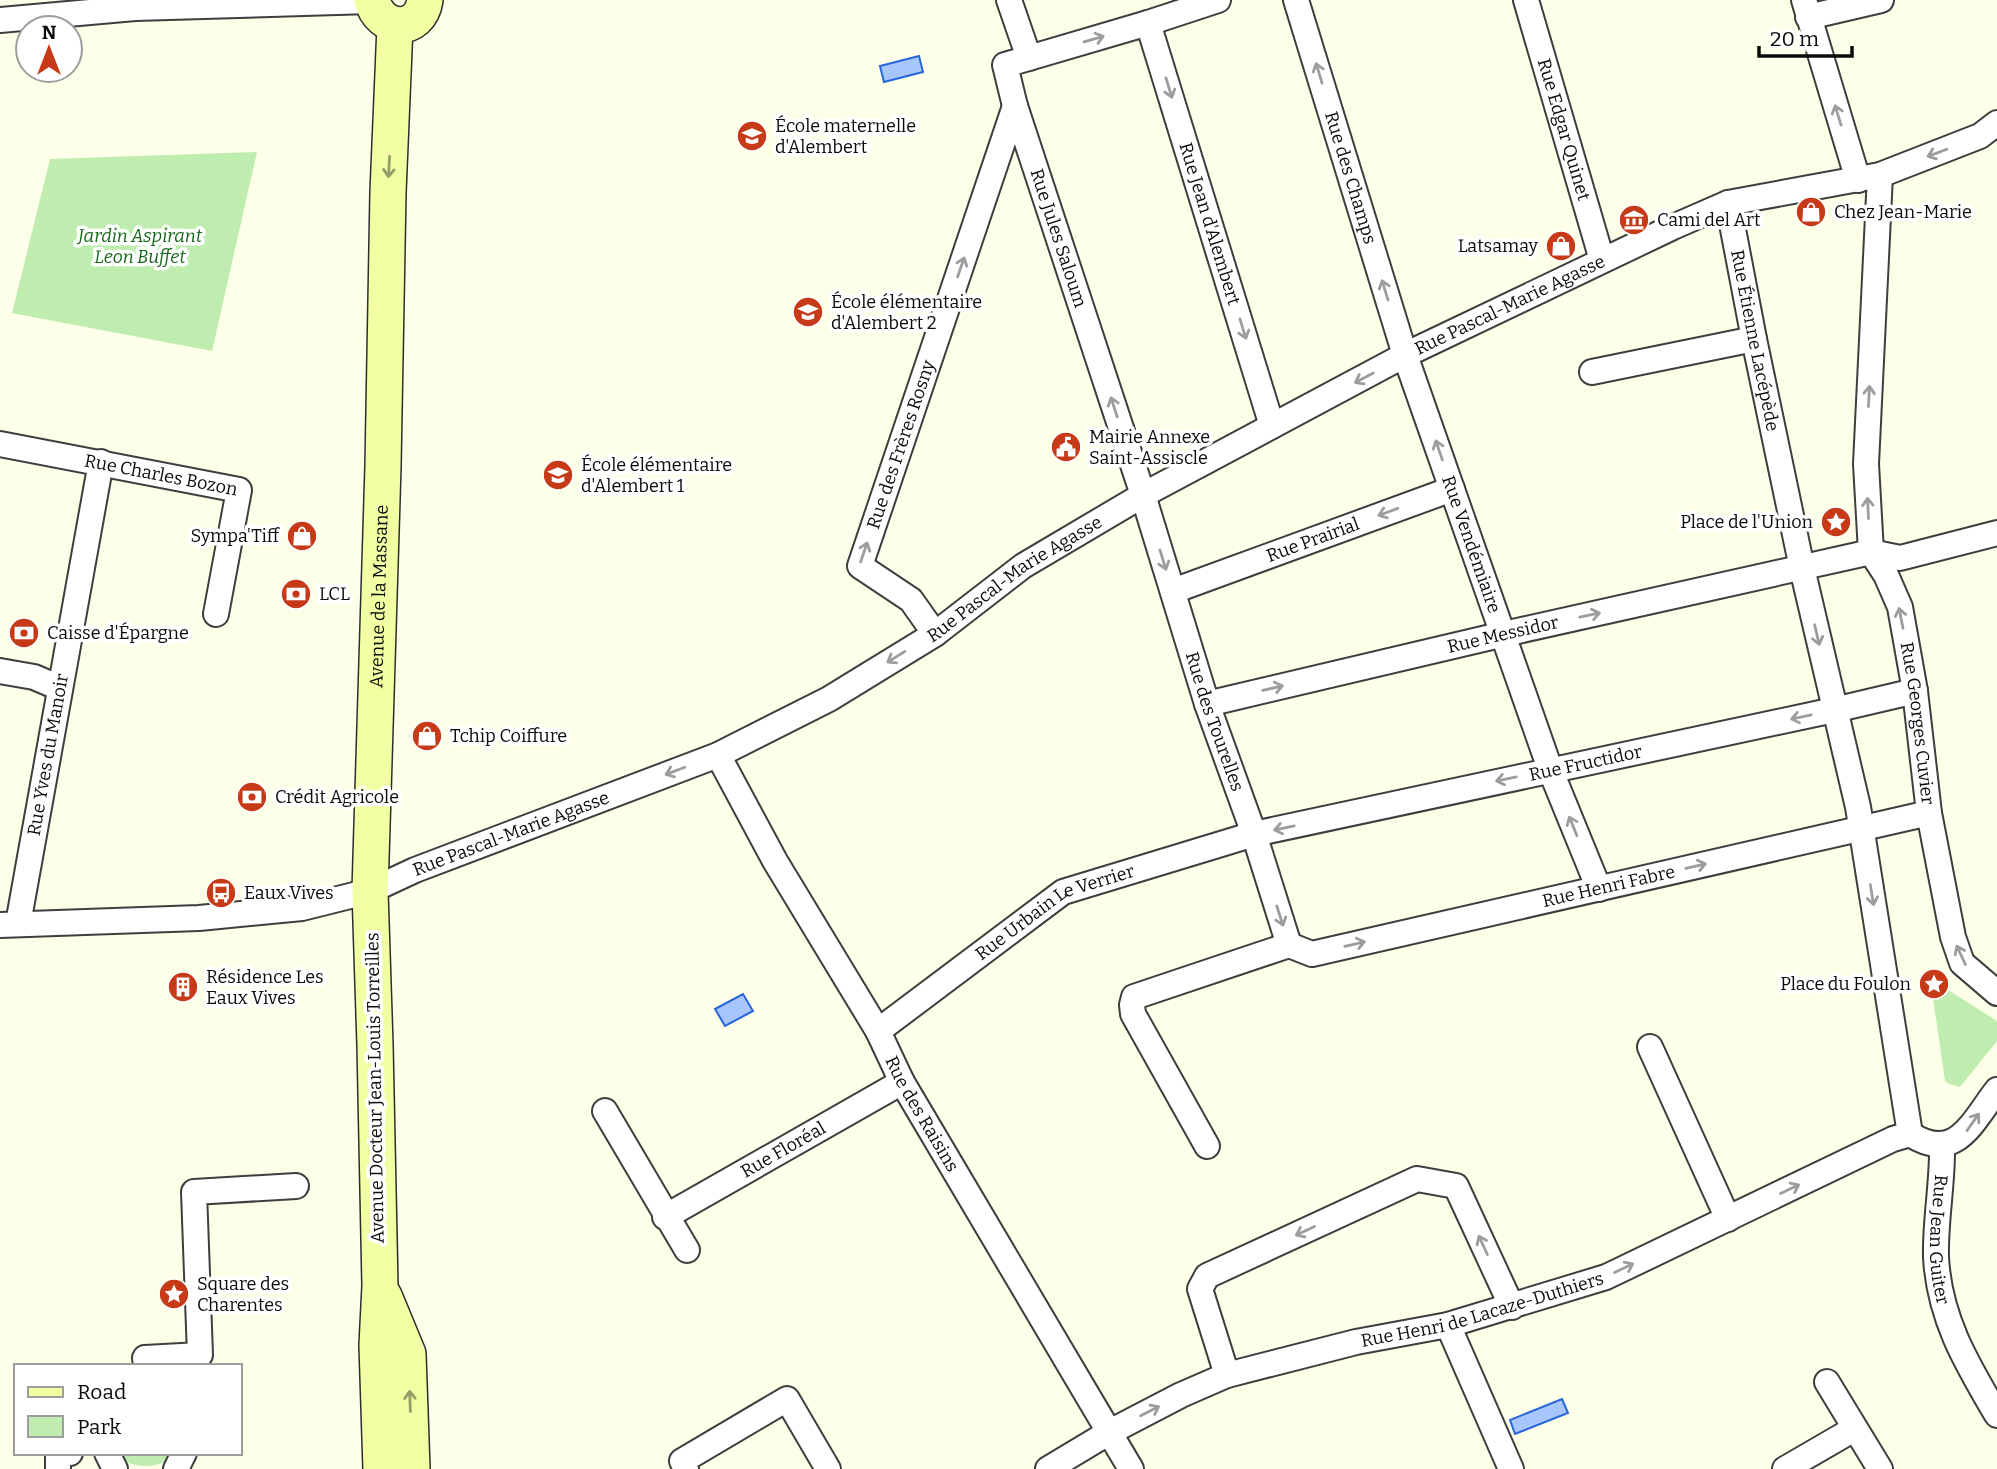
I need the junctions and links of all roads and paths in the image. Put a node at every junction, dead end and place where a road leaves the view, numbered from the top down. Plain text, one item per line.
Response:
1 (1009, 0) edge
2 (1218, 0) edge
3 (1296, 0) edge
4 (1526, 0) edge
5 (1881, 0) edge
6 (371, 1) edge
7 (135, 4) edge
8 (1806, 8) edge
9 (412, 15) edge
10 (0, 20) edge
11 (1149, 23) junction
12 (1029, 58) junction
13 (1016, 106) junction
14 (1997, 122) edge
15 (1869, 178) junction
16 (1728, 203) junction
17 (1602, 260) junction
18 (1754, 339) junction
19 (1405, 355) junction
20 (1592, 372) dead end
21 (1272, 426) junction
22 (0, 444) edge
23 (101, 462) junction
24 (1452, 489) junction
25 (1143, 495) junction
26 (1997, 533) edge
27 (1871, 552) junction
28 (1802, 568) junction
29 (1172, 591) junction
30 (216, 614) dead end
31 (935, 634) junction
32 (1504, 634) junction
33 (0, 671) edge
34 (60, 688) junction
35 (1915, 691) junction
36 (1207, 704) junction
37 (1834, 710) junction
38 (718, 755) junction
39 (1550, 769) junction
40 (1929, 813) junction
41 (1862, 827) junction
42 (1254, 834) junction
43 (1599, 889) junction
44 (370, 891) junction
45 (9, 924) edge
46 (1289, 945) junction
47 (1997, 993) edge
48 (878, 1031) junction
49 (1650, 1047) dead end
50 (902, 1082) junction
51 (1997, 1090) edge
52 (605, 1111) dead end
53 (1910, 1133) junction
54 (1942, 1144) junction
55 (1207, 1146) dead end
56 (296, 1186) dead end
57 (666, 1217) junction
58 (1728, 1220) junction
59 (687, 1250) dead end
60 (380, 1286) junction
61 (1512, 1307) junction
62 (1448, 1325) junction
63 (146, 1364) edge
64 (1227, 1375) junction
65 (1827, 1382) dead end
66 (1997, 1415) edge
67 (1854, 1429) junction
68 (1108, 1433) junction
69 (381, 1469) edge
70 (412, 1469) edge
71 (686, 1469) edge
72 (828, 1469) edge
73 (1048, 1469) edge
74 (1131, 1469) edge
75 (1511, 1469) edge
76 (1785, 1469) edge
77 (1880, 1469) edge

1 - 12 street
2 - 11 street
19 -> 3 street, Rue des Champs
4 - 17 street, Rue Edgar Quinet
5 - 8 street
6 - 7 street
6 - 9 main road
7 - 10 street
15 -> 8 street
9 - 44 main road, Avenue de la Massane
12 -> 11 street
11 -> 21 street, Rue Jean d'Alembert
12 - 13 street, Rue Jules Saloum
25 -> 13 street, Rue Jules Saloum
31 -> 13 street, Rue des Frères Rosny
14 -> 15 street, Rue Pascal-Marie Agasse
15 - 16 street, Rue Pascal-Marie Agasse
27 -> 15 street
16 - 17 street, Rue Pascal-Marie Agasse
16 - 18 street, Rue Étienne Lacépède
17 - 19 street, Rue Pascal-Marie Agasse
18 - 20 street
18 - 28 street, Rue Étienne Lacépède
19 -> 21 street, Rue Pascal-Marie Agasse
24 -> 19 street, Rue Vendémiaire
21 - 25 street, Rue Pascal-Marie Agasse
22 - 23 street, Rue Charles Bozon
23 - 30 street, Rue Charles Bozon
23 - 34 street, Rue Yves du Manoir
24 -> 29 street, Rue Prairial
24 - 32 street, Rue Vendémiaire
25 -> 29 street, Rue des Tourelles
25 - 31 street, Rue Pascal-Marie Agasse
26 - 27 street
27 - 28 street
35 -> 27 street, Rue Georges Cuvier
32 -> 28 street, Rue Messidor
28 -> 37 street
29 - 36 street, Rue des Tourelles
31 -> 38 street, Rue Pascal-Marie Agasse
36 -> 32 street, Rue Messidor
32 - 39 street, Rue Vendémiaire
33 - 34 street
34 - 45 street, Rue Yves du Manoir
35 - 37 street, Rue Fructidor
35 - 40 street, Rue Georges Cuvier
36 - 42 street, Rue des Tourelles
37 -> 39 street, Rue Fructidor
37 - 41 street
38 -> 44 street, Rue Pascal-Marie Agasse
38 - 48 street, Rue des Raisins
39 -> 42 street, Rue Fructidor
43 -> 39 street, Rue Vendémiaire
40 - 41 street, Rue Henri Fabre
47 -> 40 street, Rue Georges Cuvier
43 -> 41 street, Rue Henri Fabre
41 -> 53 street
42 -> 46 street, Rue des Tourelles
42 - 48 street, Rue Urbain Le Verrier
46 -> 43 street, Rue Henri Fabre
44 - 45 street, Rue Pascal-Marie Agasse
44 - 60 main road, Avenue Docteur Jean-Louis Torreilles
46 - 55 street
48 - 50 street, Rue des Raisins
49 - 58 street
50 - 57 street, Rue Floréal
50 - 68 street, Rue des Raisins
54 -> 51 street
52 - 57 street
53 - 54 street
58 -> 53 street, Rue Henri de Lacaze-Duthiers
54 - 66 street, Rue Jean Guiter
56 - 63 street
57 - 59 street
61 -> 58 street, Rue Henri de Lacaze-Duthiers
60 - 69 main road, Avenue Docteur Jean-Louis Torreilles
70 -> 60 main road, Avenue Docteur Jean-Louis Torreilles
61 - 62 street, Rue Henri de Lacaze-Duthiers
61 -> 64 street
62 - 64 street, Rue Henri de Lacaze-Duthiers
62 - 75 street
68 -> 64 street, Rue Henri de Lacaze-Duthiers
65 - 67 street
67 - 76 street
67 - 77 street
68 - 73 street, Rue Henri de Lacaze-Duthiers
68 - 74 street, Rue des Raisins
71 - 72 street

